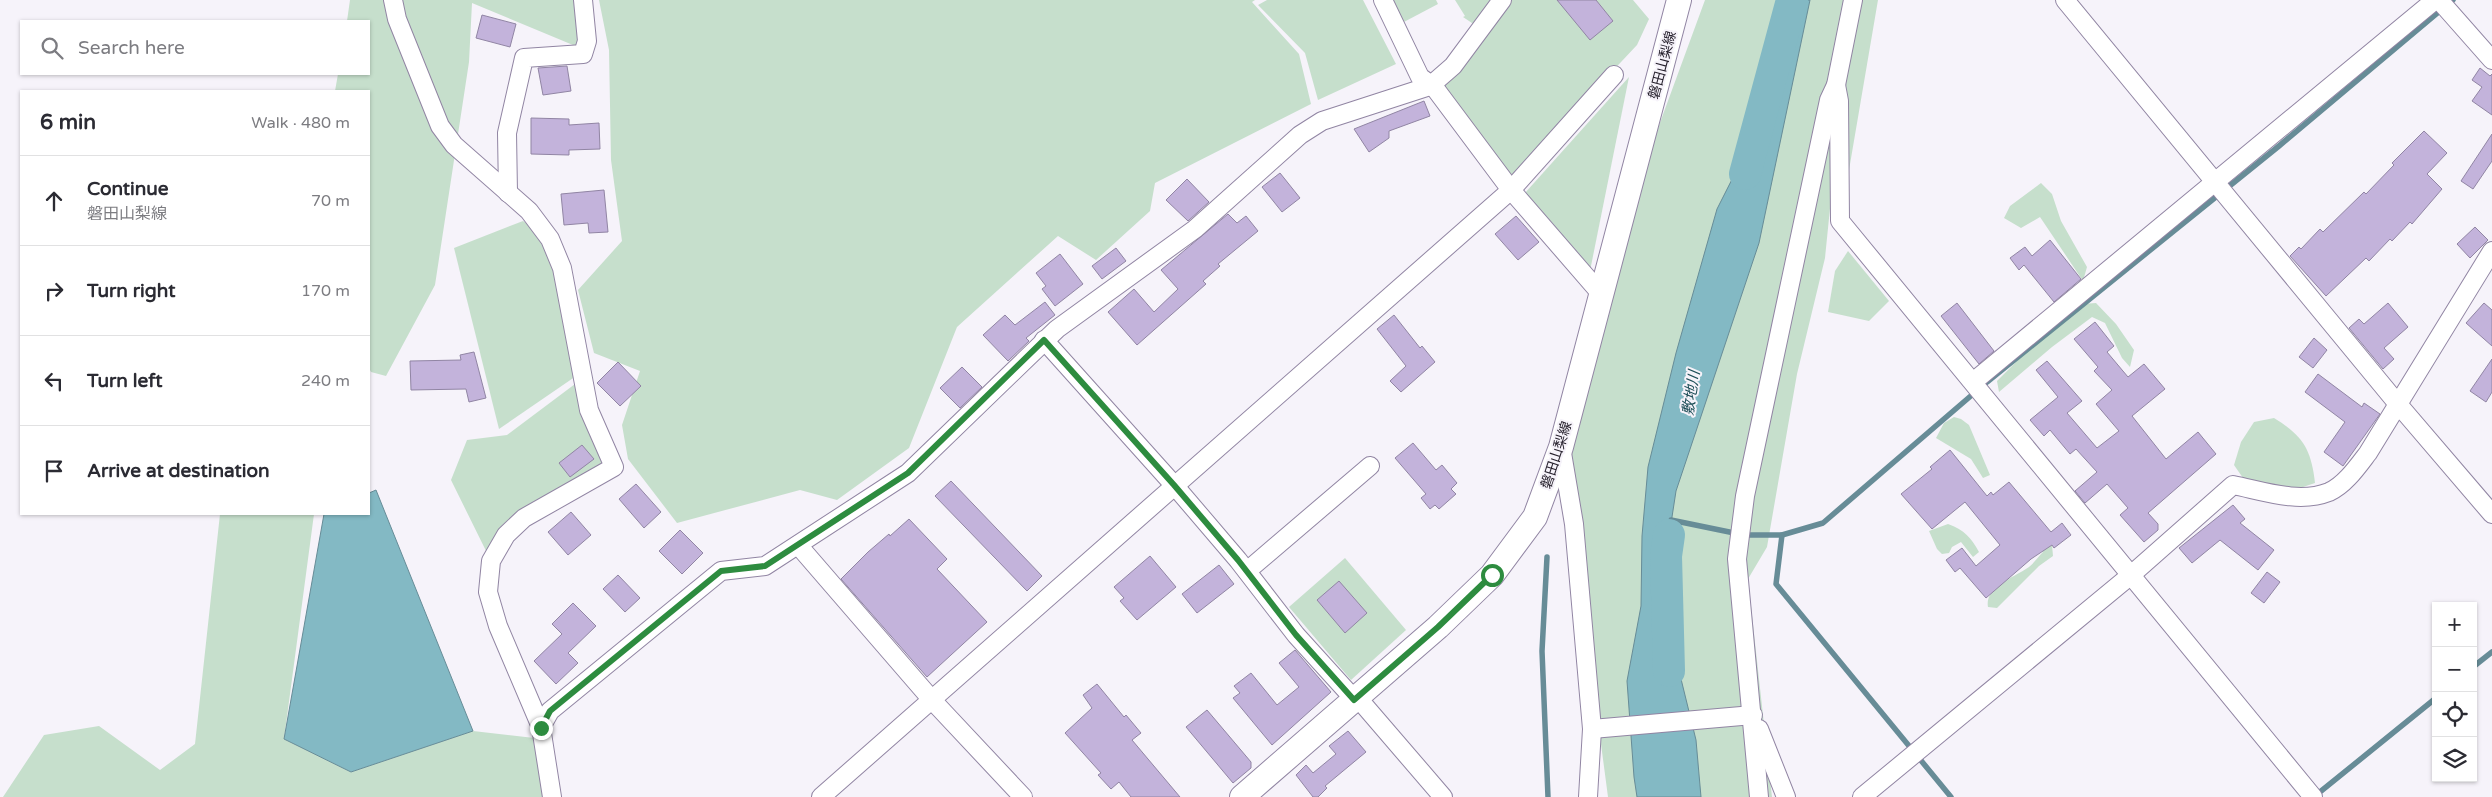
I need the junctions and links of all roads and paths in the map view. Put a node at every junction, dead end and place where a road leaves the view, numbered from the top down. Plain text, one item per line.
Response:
1 (393, 0) edge
2 (583, 0) edge
3 (1383, 0) edge
4 (1502, 0) edge
5 (1679, 0) edge
6 (1853, 0) edge
7 (2065, 0) edge
8 (2437, 0) edge
9 (2492, 60) edge
10 (1614, 75) dead end
11 (1836, 85) junction
12 (1430, 86) junction
13 (2216, 183) junction
14 (1512, 190) junction
15 (508, 193) junction
16 (2492, 251) edge
17 (1602, 295) junction
18 (1044, 340) junction
19 (1973, 382) junction
20 (2397, 403) junction
21 (1561, 446) junction
22 (1370, 466) dead end
23 (1174, 485) junction
24 (2492, 514) edge
25 (798, 545) junction
26 (1247, 571) junction
27 (2131, 575) junction
28 (1355, 698) junction
29 (932, 700) junction
30 (1746, 715) junction
31 (541, 728) junction
32 (1598, 729) junction
33 (1590, 751) junction
34 (552, 797) edge
35 (821, 797) edge
36 (1023, 797) edge
37 (1242, 797) edge
38 (1443, 797) edge
39 (1588, 797) edge
40 (1600, 797) edge
41 (1759, 797) edge
42 (1786, 797) edge
43 (1862, 797) edge
44 (2314, 797) edge

1 - 15 street
2 - 15 street
3 - 12 street
4 - 12 street
5 - 17 main road, 磐田山梨線
6 - 11 street
7 - 13 street
8 - 9 street
8 - 13 street
10 - 14 street
11 - 19 street
11 - 30 street
12 - 14 street
12 - 18 street
13 - 19 street
13 - 20 street
14 - 17 street
14 - 23 street
15 - 31 street
16 - 20 street
17 - 21 main road, 磐田山梨線
18 - 23 street
18 - 25 street
19 - 27 street
20 - 24 street
20 - 27 street
21 - 28 main road, 磐田山梨線
21 - 32 street
22 - 26 street
23 - 26 street
23 - 29 street
25 - 29 street
25 - 31 street
26 - 28 street
27 - 43 street
27 - 44 street
28 - 37 main road, 磐田山梨線
28 - 38 street
29 - 35 street
29 - 36 street
30 - 32 street
30 - 41 street
30 - 42 street
31 - 34 street
32 - 33 street
33 - 39 street
33 - 40 street

